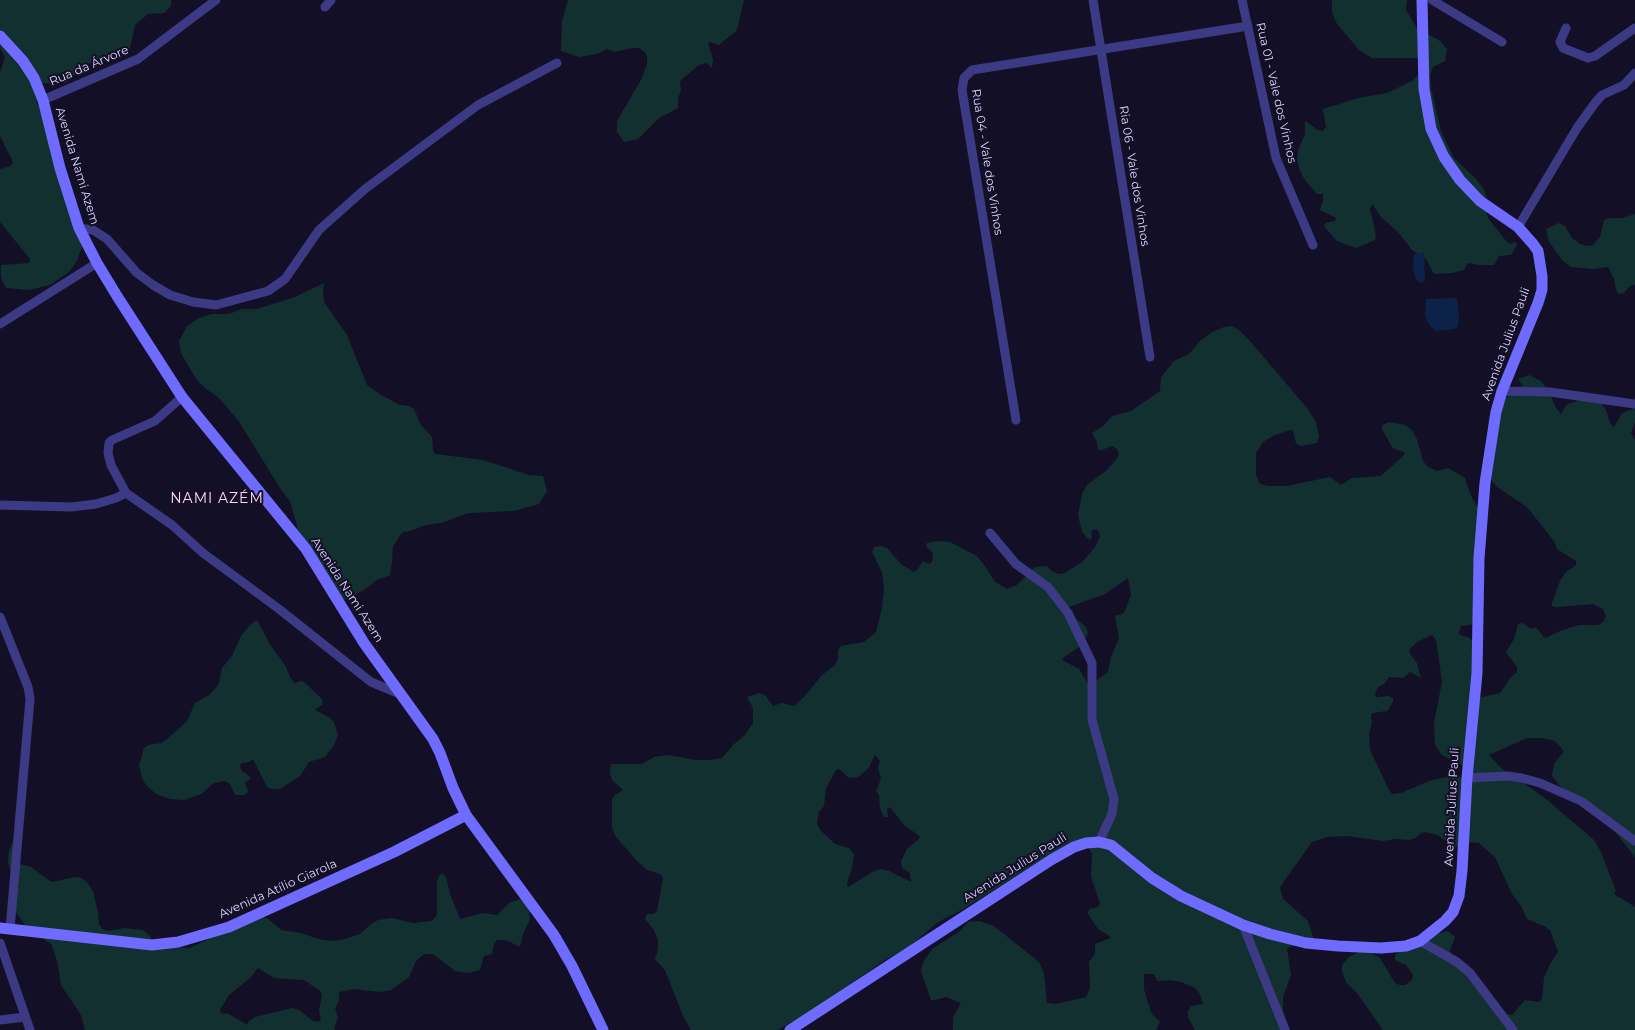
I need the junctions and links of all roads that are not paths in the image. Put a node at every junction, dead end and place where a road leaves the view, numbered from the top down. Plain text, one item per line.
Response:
1 (216, 0) edge
2 (1093, 0) edge
3 (1242, 0) edge
4 (1422, 0) edge
5 (1432, 0) edge
6 (1248, 26) junction
7 (1566, 28) dead end
8 (1635, 28) edge
9 (0, 36) edge
10 (1502, 42) dead end
11 (1101, 50) junction
12 (557, 63) dead end
13 (1635, 72) edge
14 (43, 100) junction
15 (1518, 227) junction
16 (80, 228) junction
17 (1313, 245) dead end
18 (97, 263) junction
19 (0, 324) edge
20 (1150, 357) dead end
21 (1502, 391) junction
22 (182, 397) junction
23 (1635, 404) edge
24 (1016, 420) dead end
25 (126, 493) junction
26 (0, 505) edge
27 (990, 533) dead end
28 (0, 617) edge
29 (400, 694) junction
30 (1466, 778) junction
31 (466, 815) junction
32 (1635, 841) edge
33 (1098, 842) junction
34 (1244, 925) junction
35 (5, 929) edge
36 (1420, 941) junction
37 (0, 943) edge
38 (26, 1017) junction
39 (0, 1020) edge
40 (30, 1030) edge
41 (603, 1030) edge
42 (790, 1030) edge
43 (1285, 1030) edge
44 (1513, 1030) edge

1 - 14 street, Rua da Árvore
2 - 11 street, Ria 06 - Vale dos Vinhos
3 - 6 street, Rua 01 - Vale dos Vinhos
4 - 15 street, Avenida Julius Pauli
5 - 10 street
6 - 11 street, Rua 04 - Vale dos Vinhos
6 - 17 street, Rua 01 - Vale dos Vinhos
7 - 8 street
9 - 14 street, Avenida Nami Azem
11 - 20 street, Ria 06 - Vale dos Vinhos
11 - 24 street, Rua 04 - Vale dos Vinhos
12 - 16 street
13 - 15 street
14 - 16 street, Avenida Nami Azem
15 - 21 street, Avenida Julius Pauli
16 - 18 street, Avenida Nami Azem
18 - 19 street
18 - 22 street, Avenida Nami Azem
21 - 23 street
21 - 30 street, Avenida Julius Pauli
22 - 25 street
22 - 29 street, Avenida Nami Azem
25 - 26 street
25 - 29 street
27 - 33 street
28 - 35 street
29 - 31 street, Avenida Nami Azem
30 - 32 street
30 - 36 street, Avenida Julius Pauli
31 - 35 street, Avenida Atílio Giarola
31 - 41 street, Avenida Nami Azem
33 - 34 street, Avenida Julius Pauli
33 - 42 street, Avenida Julius Pauli
34 - 36 street, Avenida Julius Pauli
34 - 43 street
36 - 44 street
37 - 38 street
38 - 39 street
38 - 40 street

